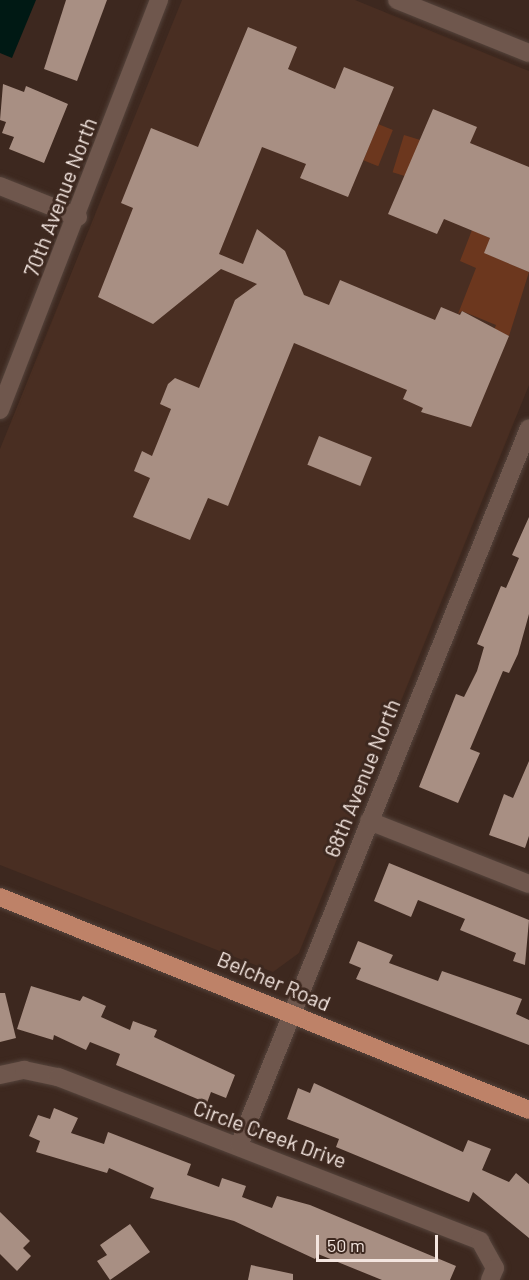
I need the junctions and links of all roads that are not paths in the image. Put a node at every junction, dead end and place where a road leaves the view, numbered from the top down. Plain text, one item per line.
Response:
1 (159, 0) edge
2 (397, 0) edge
3 (422, 5) edge
4 (529, 53) edge
5 (0, 186) edge
6 (78, 217) junction
7 (0, 410) edge
8 (529, 428) edge
9 (369, 821) junction
10 (529, 884) edge
11 (0, 897) edge
12 (292, 1012) junction
13 (0, 1076) edge
14 (529, 1110) edge
15 (239, 1145) junction
16 (490, 1280) edge

1 - 6 street, 70th Avenue North
2 - 3 street
3 - 4 street
5 - 6 street
6 - 7 street, 70th Avenue North
8 - 9 street, 68th Avenue North
9 - 10 street
9 - 12 street, 68th Avenue North
11 - 12 main road, Belcher Road
12 - 14 main road, Belcher Road
12 - 15 street, 68th Avenue North
13 - 15 street, Circle Creek Drive
15 - 16 street, Circle Creek Drive

